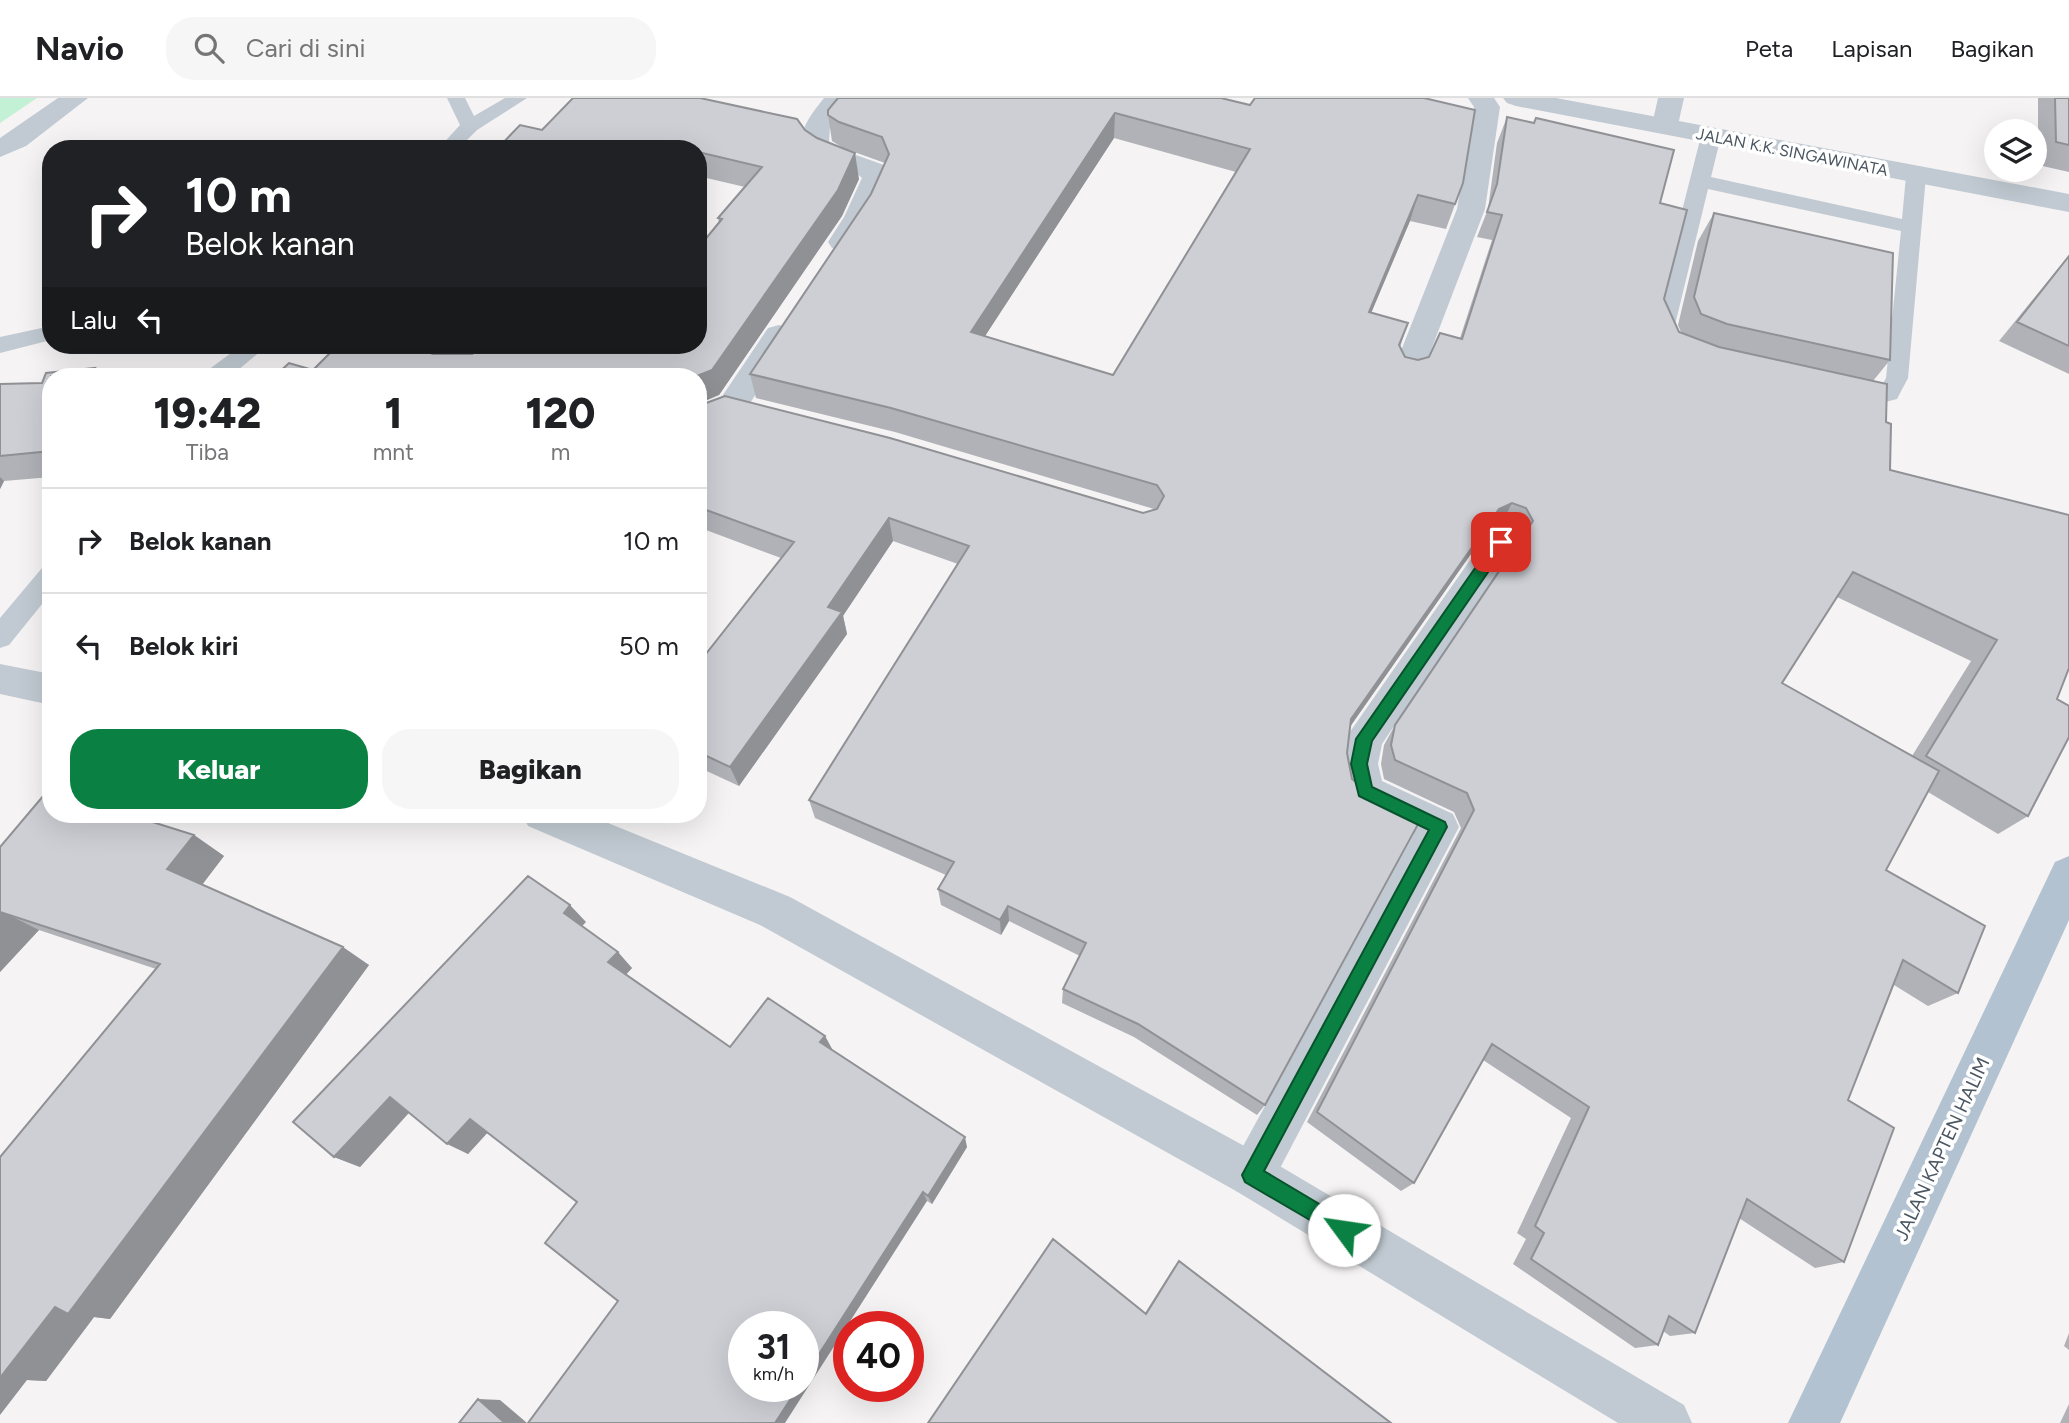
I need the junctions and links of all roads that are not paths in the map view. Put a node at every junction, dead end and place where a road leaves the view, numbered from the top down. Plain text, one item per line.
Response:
1 (75, 98) edge
2 (456, 98) edge
3 (518, 98) edge
4 (837, 98) edge
5 (1481, 98) edge
6 (1516, 98) edge
7 (1671, 98) edge
8 (1665, 125) junction
9 (470, 126) junction
10 (1711, 136) junction
11 (456, 140) edge
12 (0, 149) edge
13 (1916, 176) junction
14 (1699, 181) junction
15 (2069, 203) edge
16 (1911, 227) junction
17 (828, 262) edge
18 (791, 318) edge
19 (42, 335) edge
20 (0, 345) edge
21 (245, 354) edge
22 (1694, 357) edge
23 (227, 368) edge
24 (1408, 370) edge
25 (1832, 389) edge
26 (766, 416) edge
27 (1501, 542) edge
28 (42, 586) edge
29 (0, 636) edge
30 (0, 679) edge
31 (42, 688) edge
32 (564, 823) edge
33 (2069, 875) edge
34 (1252, 1175) junction
35 (1666, 1423) edge
36 (1814, 1423) edge

1 - 12 street
2 - 9 lane
3 - 9 lane
4 - 17 street
5 - 24 street
6 - 8 street, JALAN K.K. SINGAWINATA
7 - 8 street
8 - 10 street, JALAN K.K. SINGAWINATA
9 - 11 lane
10 - 13 street, JALAN K.K. SINGAWINATA
10 - 14 lane
13 - 15 street, JALAN K.K. SINGAWINATA
13 - 16 lane
14 - 16 lane
14 - 22 lane
16 - 25 lane
18 - 26 street
19 - 20 lane
21 - 23 lane
27 - 34 street
28 - 29 lane
30 - 31 street
32 - 34 street
33 - 36 main road, JALAN KAPTEN HALIM
34 - 35 street

